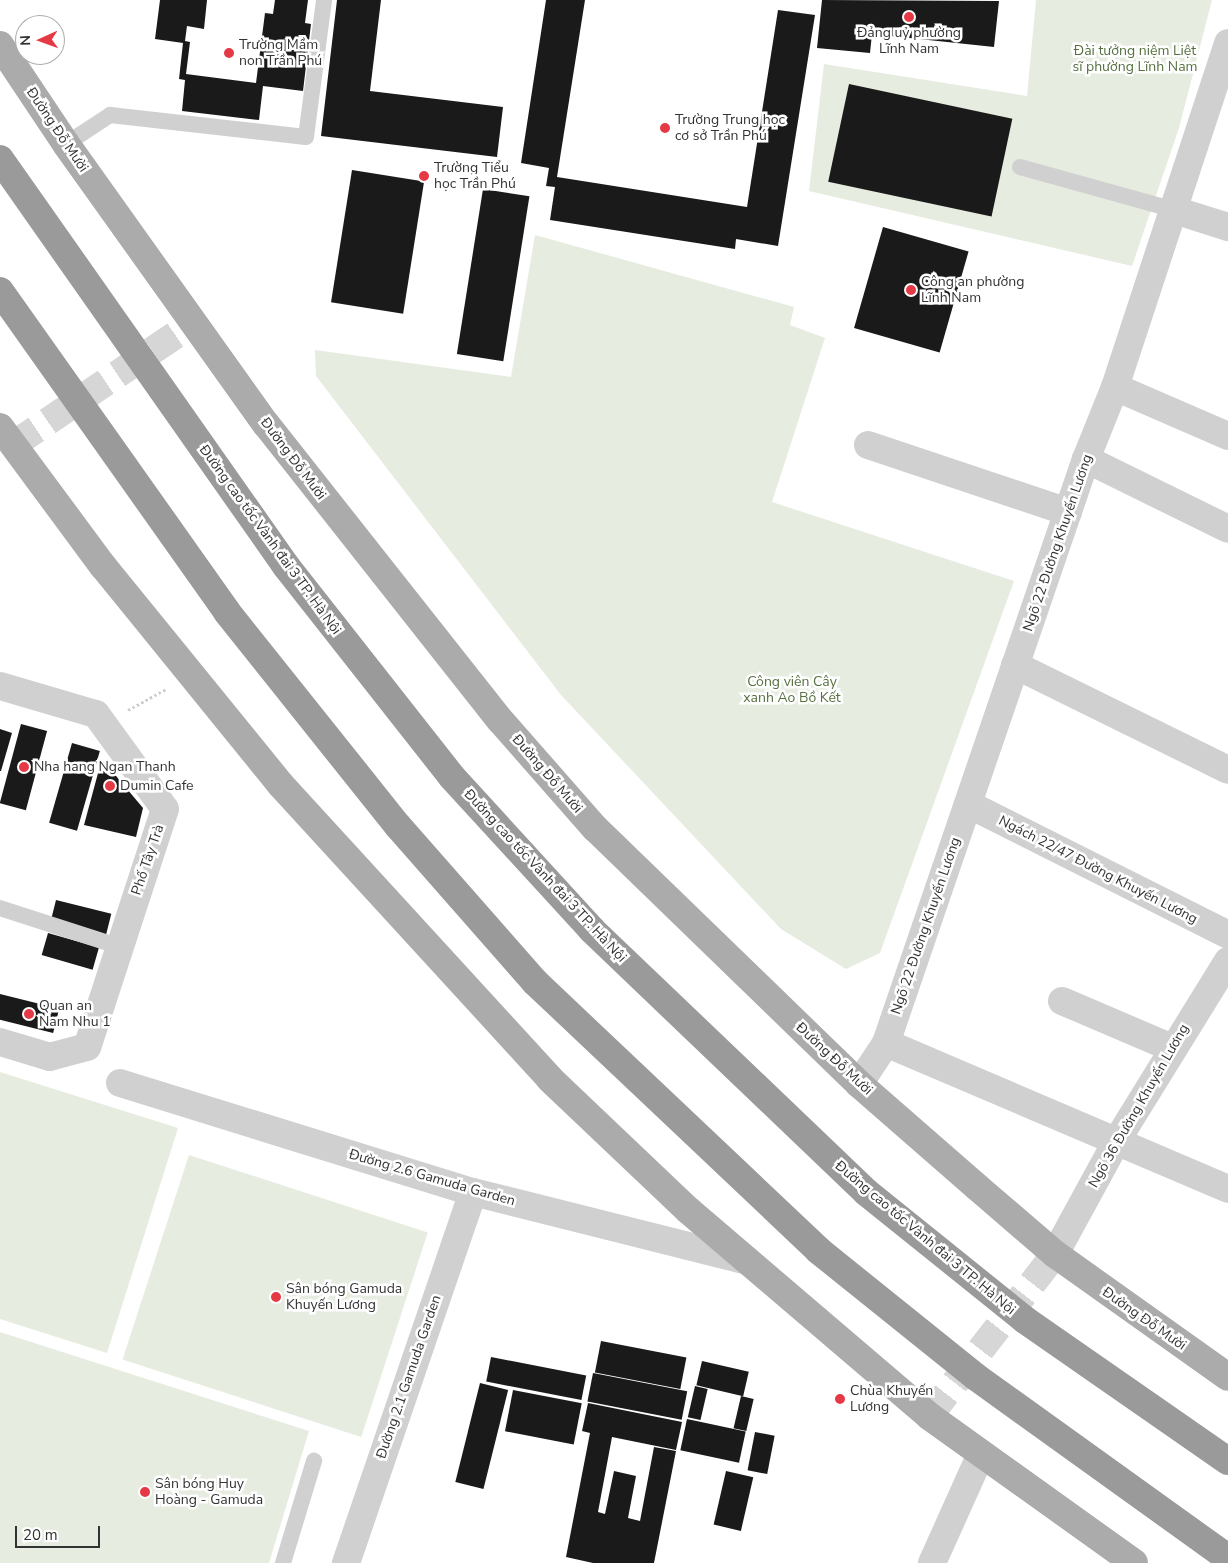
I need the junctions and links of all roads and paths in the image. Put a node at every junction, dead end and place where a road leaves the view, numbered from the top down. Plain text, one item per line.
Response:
1 (324, 0) edge
2 (1228, 42) edge
3 (0, 45) edge
4 (66, 144) junction
5 (0, 159) edge
6 (1020, 167) dead end
7 (1171, 209) junction
8 (1228, 227) edge
9 (0, 291) edge
10 (1116, 387) junction
11 (0, 426) edge
12 (1228, 436) edge
13 (868, 445) dead end
14 (1086, 459) junction
15 (1068, 512) junction
16 (1228, 529) edge
17 (1015, 665) junction
18 (186, 672) junction
19 (0, 686) edge
20 (96, 714) junction
21 (1228, 770) edge
22 (968, 804) junction
23 (0, 908) edge
24 (1228, 935) edge
25 (118, 946) junction
26 (1228, 961) edge
27 (1062, 1002) dead end
28 (0, 1042) edge
29 (886, 1043) junction
30 (1172, 1048) junction
31 (120, 1083) dead end
32 (859, 1084) junction
33 (1116, 1142) junction
34 (1228, 1189) edge
35 (473, 1192) junction
36 (1055, 1254) junction
37 (748, 1261) junction
38 (1228, 1377) edge
39 (980, 1456) junction
40 (314, 1461) dead end
41 (1228, 1462) edge
42 (1228, 1558) edge
43 (283, 1563) edge
44 (346, 1563) edge
45 (932, 1563) edge
46 (1134, 1563) edge

1 - 4 lane
2 - 7 street, Ngõ 22 Đường Khuyến Lương
3 - 4 main road, Đường Đỗ Mười
4 - 32 main road, Đường Đỗ Mười
5 - 41 highway, Đường cao tốc Vành đai 3 TP. Hà Nội
6 - 7 lane
7 - 8 street
7 - 10 street, Ngõ 22 Đường Khuyến Lương
9 - 42 highway
10 - 12 street
10 - 14 street, Ngõ 22 Đường Khuyến Lương
11 - 18 main road
13 - 15 street
14 - 15 street, Ngõ 22 Đường Khuyến Lương
14 - 16 street
15 - 17 street, Ngõ 22 Đường Khuyến Lương
17 - 21 street
17 - 22 street, Ngõ 22 Đường Khuyến Lương
18 - 20 path
18 - 37 main road
19 - 20 street
20 - 25 street, Phố Tây Trà
22 - 24 street, Ngách 22/47 Đường Khuyến Lương
22 - 29 street, Ngõ 22 Đường Khuyến Lương
23 - 25 lane
25 - 28 street
26 - 30 street, Ngõ 36 Đường Khuyến Lương
27 - 30 street
29 - 32 street, Ngõ 22 Đường Khuyến Lương
29 - 33 street
30 - 33 street, Ngõ 36 Đường Khuyến Lương
31 - 35 street, Đường 2.6 Gamuda Garden
32 - 36 main road, Đường Đỗ Mười
33 - 34 street
33 - 36 street, Ngõ 36 Đường Khuyến Lương
35 - 37 street, Đường 2.6 Gamuda Garden
35 - 44 street, Đường 2.1 Gamuda Garden
36 - 38 main road, Đường Đỗ Mười
37 - 39 main road
39 - 45 street
39 - 46 main road
40 - 43 lane

